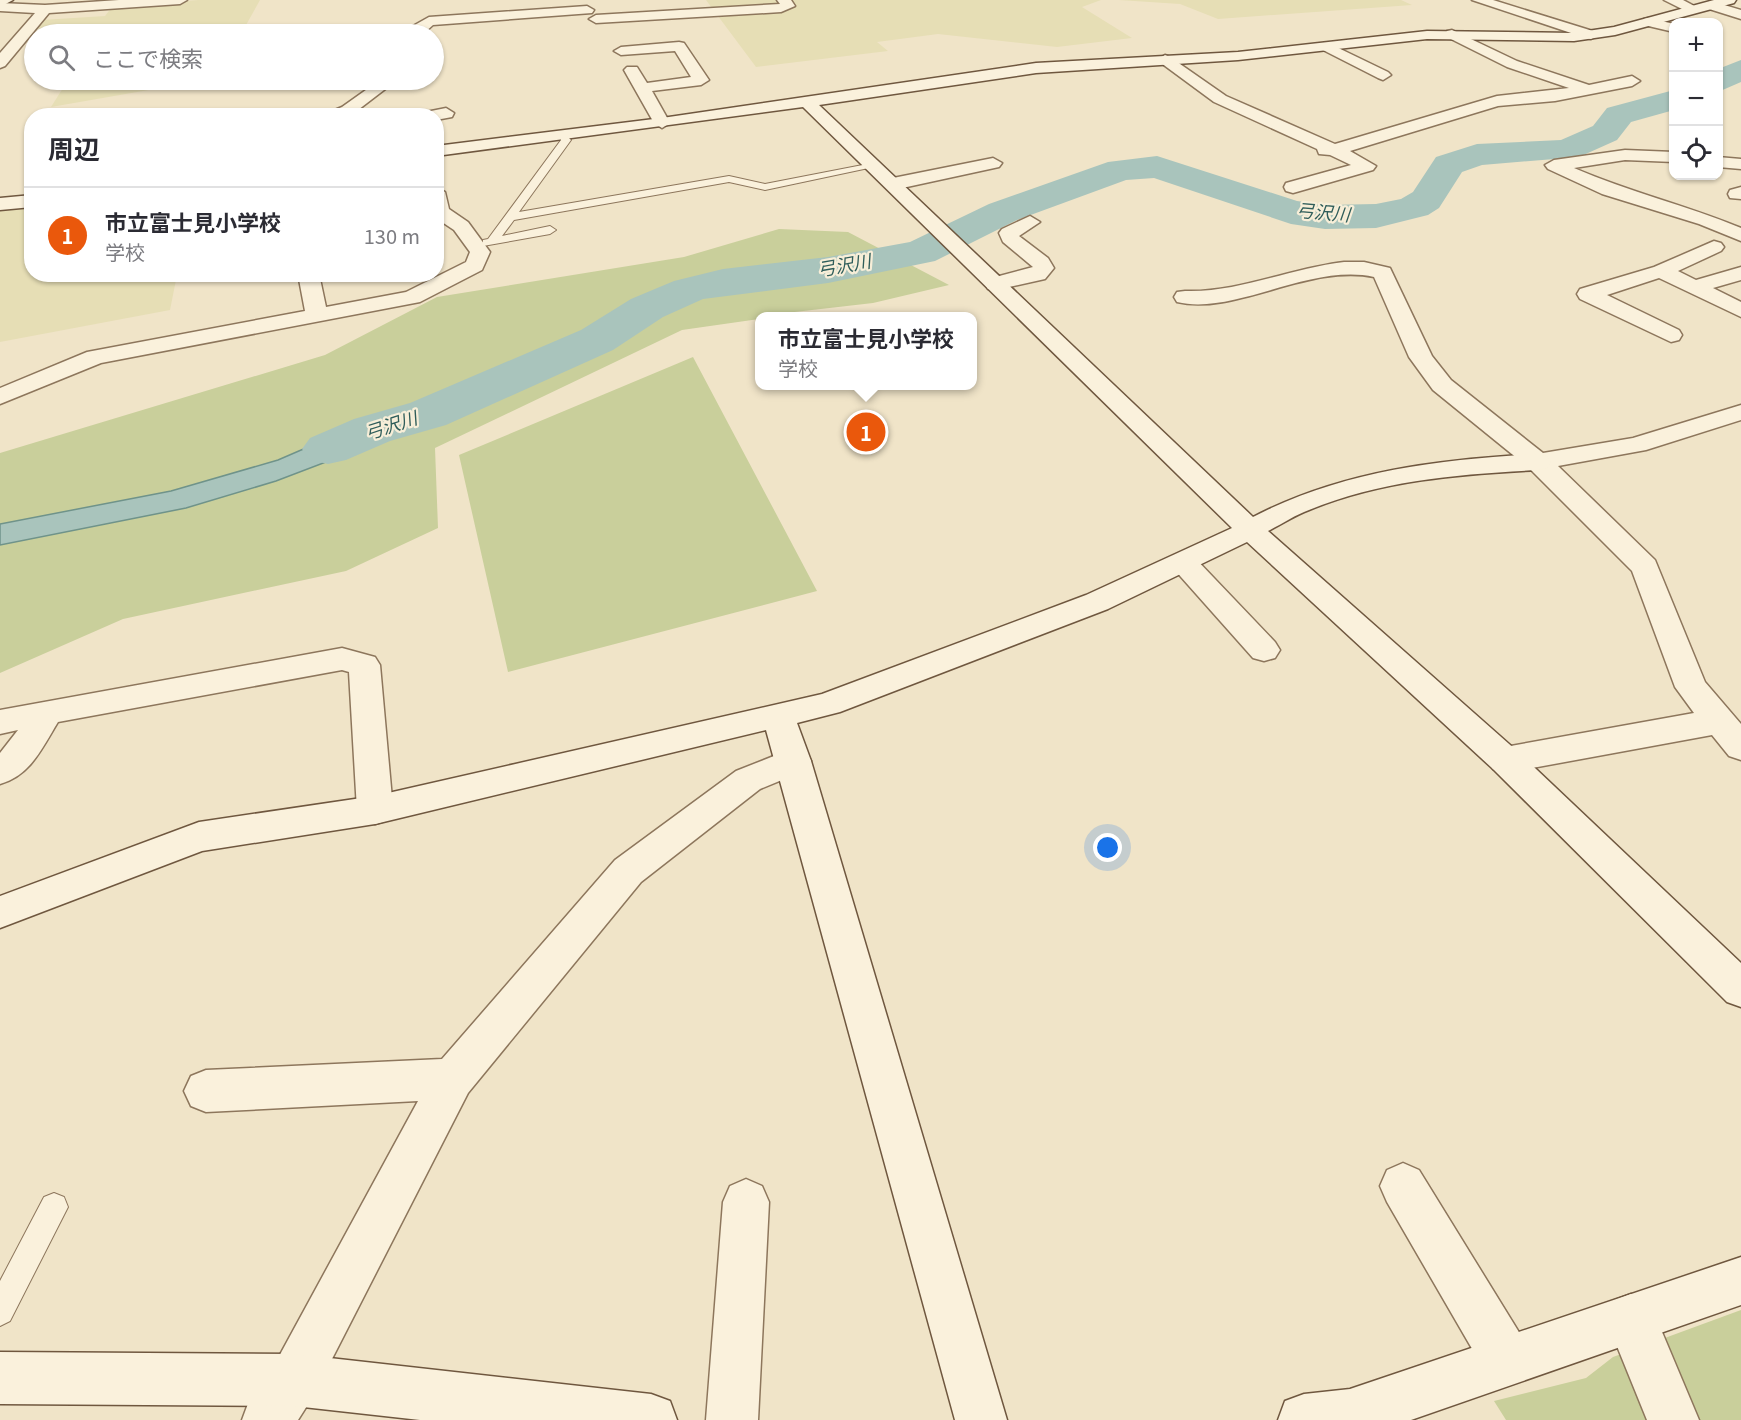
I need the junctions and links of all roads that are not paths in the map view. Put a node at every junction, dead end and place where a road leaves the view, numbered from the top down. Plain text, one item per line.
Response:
1 (6, 0) edge
2 (180, 0) edge
3 (784, 0) edge
4 (1502, 0) edge
5 (1671, 0) edge
6 (1729, 0) edge
7 (164, 1) edge
8 (1483, 2) edge
9 (0, 5) edge
10 (1711, 5) junction
11 (45, 9) junction
12 (1693, 9) junction
13 (587, 10) edge
14 (1741, 15) edge
15 (1649, 22) junction
16 (32, 24) edge
17 (425, 24) edge
18 (1669, 27) edge
19 (24, 34) edge
20 (1452, 34) junction
21 (1591, 35) junction
22 (614, 42) junction
23 (1328, 47) junction
24 (1165, 60) junction
25 (0, 63) edge
26 (1383, 75) dead end
27 (1632, 81) dead end
28 (642, 88) junction
29 (379, 90) edge
30 (1592, 90) junction
31 (808, 103) junction
32 (360, 108) edge
33 (662, 123) junction
34 (564, 136) junction
35 (444, 150) edge
36 (1330, 150) junction
37 (1669, 157) edge
38 (1723, 162) edge
39 (993, 163) dead end
40 (1741, 164) edge
41 (873, 166) junction
42 (893, 184) junction
43 (1293, 187) dead end
44 (24, 202) edge
45 (0, 204) edge
46 (444, 215) edge
47 (511, 216) junction
48 (1030, 222) dead end
49 (550, 230) dead end
50 (1741, 235) edge
51 (484, 244) junction
52 (1714, 247) dead end
53 (1661, 271) junction
54 (1741, 273) edge
55 (444, 281) edge
56 (310, 282) edge
57 (442, 282) edge
58 (996, 284) junction
59 (1695, 287) junction
60 (1185, 297) dead end
61 (1741, 310) edge
62 (317, 313) junction
63 (1671, 335) dead end
64 (0, 397) edge
65 (1741, 412) edge
66 (1538, 462) junction
67 (1250, 530) junction
68 (1183, 562) junction
69 (1264, 650) dead end
70 (47, 712) junction
71 (778, 716) junction
72 (0, 722) edge
73 (1720, 722) junction
74 (1741, 747) edge
75 (1505, 760) junction
76 (794, 761) junction
77 (0, 771) edge
78 (375, 810) junction
79 (0, 912) edge
80 (1741, 989) edge
81 (453, 1079) junction
82 (206, 1091) dead end
83 (1403, 1186) dead end
84 (746, 1202) dead end
85 (54, 1207) dead end
86 (1741, 1281) edge
87 (0, 1311) edge
88 (1631, 1318) junction
89 (1508, 1360) junction
90 (0, 1378) edge
91 (281, 1400) edge
92 (651, 1420) edge
93 (732, 1420) edge
94 (981, 1420) edge
95 (1305, 1420) edge
96 (1673, 1420) edge

1 - 9 street
2 - 7 street
3 - 13 street
4 - 8 street
5 - 12 street
6 - 10 street
7 - 11 street
8 - 21 street
9 - 11 street
10 - 12 street
10 - 14 street
11 - 16 street
12 - 15 street
13 - 17 street
13 - 22 street
15 - 18 street
15 - 21 street
19 - 25 street
20 - 21 street
20 - 23 street
20 - 30 street
22 - 28 street
22 - 28 street
23 - 24 street
23 - 26 street
24 - 31 street
24 - 36 street
27 - 30 street
28 - 33 street
29 - 32 street
30 - 36 street
31 - 33 street
31 - 41 street
33 - 34 street
34 - 35 street
34 - 47 lane
36 - 43 street
37 - 50 street
38 - 40 street
39 - 42 street
41 - 42 street
41 - 47 lane
42 - 58 street
44 - 45 street
46 - 51 street
47 - 51 lane
48 - 58 street
49 - 51 lane
51 - 55 street
52 - 53 street
53 - 59 street
53 - 63 street
54 - 59 street
56 - 62 street
57 - 62 street
58 - 67 street
59 - 61 street
60 - 66 street
62 - 64 street
65 - 66 street
66 - 67 street
66 - 73 street
67 - 68 street
67 - 75 street
68 - 69 street
68 - 71 street
70 - 72 street
70 - 77 street
70 - 78 street
71 - 76 street
71 - 78 street
73 - 74 street
73 - 75 street
75 - 80 street
76 - 81 street
76 - 94 street
78 - 79 street
81 - 82 street
81 - 91 street
83 - 89 street
84 - 93 street
85 - 87 lane
86 - 88 street
88 - 89 street
88 - 96 street
89 - 95 street
90 - 91 street
91 - 92 street

